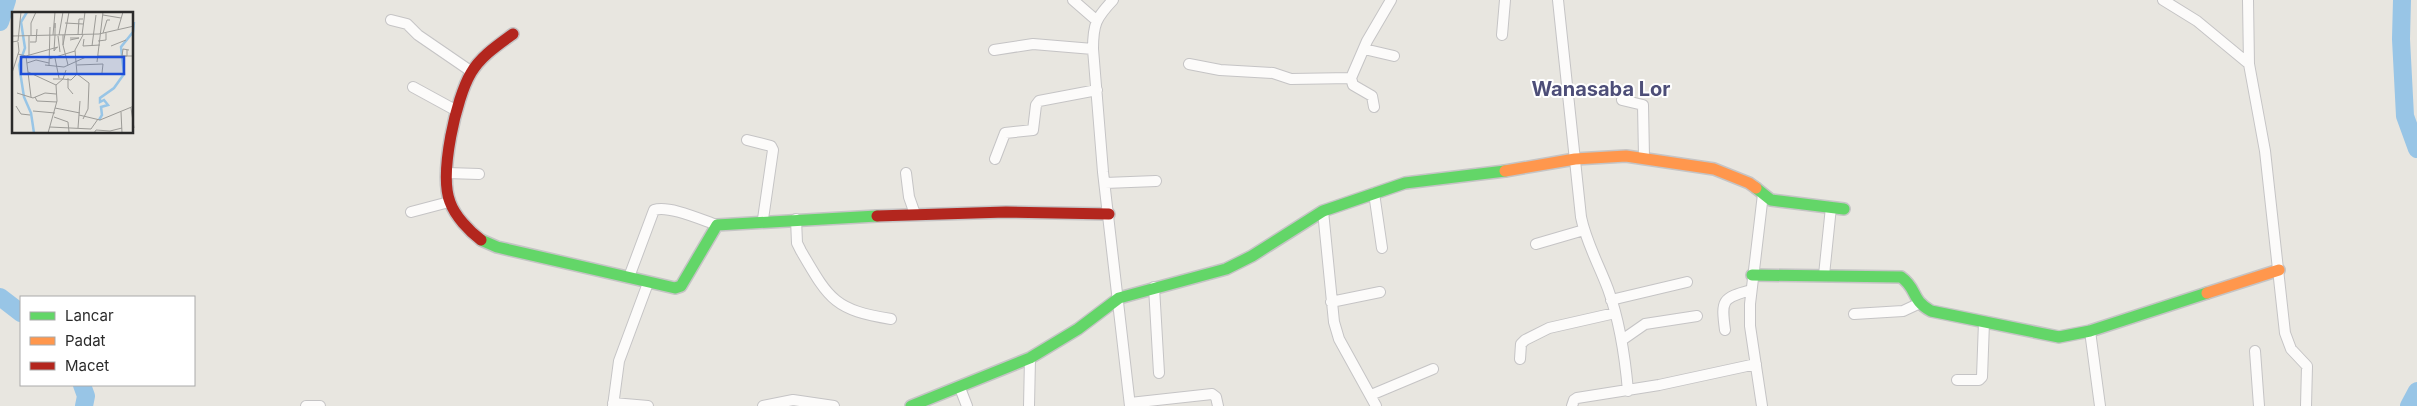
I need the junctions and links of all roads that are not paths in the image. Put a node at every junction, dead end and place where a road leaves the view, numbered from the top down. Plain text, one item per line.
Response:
1 (1073, 0) edge
2 (1113, 0) edge
3 (1391, 0) edge
4 (1505, 0) edge
5 (1558, 0) edge
6 (2163, 0) edge
7 (2248, 0) edge
8 (391, 20) dead end
9 (1096, 20) junction
10 (513, 34) dead end
11 (1502, 35) dead end
12 (1364, 48) junction
13 (1093, 49) junction
14 (994, 50) dead end
15 (1394, 56) dead end
16 (1189, 64) dead end
17 (2249, 64) junction
18 (472, 72) junction
19 (1351, 78) junction
20 (413, 87) dead end
21 (1097, 90) junction
22 (1622, 100) dead end
23 (1374, 107) dead end
24 (457, 111) junction
25 (748, 140) dead end
26 (1644, 157) junction
27 (995, 158) dead end
28 (1575, 158) junction
29 (447, 173) junction
30 (906, 173) dead end
31 (479, 174) dead end
32 (1156, 181) dead end
33 (1105, 183) junction
34 (1374, 193) junction
35 (1763, 194) junction
36 (449, 202) junction
37 (1831, 207) junction
38 (1844, 208) dead end
39 (1323, 210) junction
40 (411, 212) dead end
41 (915, 214) junction
42 (1109, 214) junction
43 (796, 218) junction
44 (763, 220) junction
45 (717, 225) junction
46 (1584, 230) junction
47 (1536, 244) dead end
48 (1382, 248) dead end
49 (2279, 270) junction
50 (1752, 275) junction
51 (1824, 275) junction
52 (629, 277) junction
53 (1686, 282) dead end
54 (648, 283) junction
55 (1154, 288) junction
56 (1751, 290) junction
57 (1380, 292) dead end
58 (1119, 298) junction
59 (1611, 300) junction
60 (1331, 302) junction
61 (1918, 304) junction
62 (1615, 313) junction
63 (1854, 314) dead end
64 (1697, 316) dead end
65 (891, 319) dead end
66 (1984, 322) junction
67 (1725, 330) dead end
68 (2090, 330) junction
69 (1622, 340) junction
70 (2255, 351) dead end
71 (1030, 358) junction
72 (1520, 359) dead end
73 (1756, 364) junction
74 (1432, 369) dead end
75 (1159, 373) dead end
76 (1956, 380) dead end
77 (960, 388) junction
78 (1628, 391) junction
79 (1371, 395) junction
80 (613, 405) edge
81 (1130, 405) edge
82 (306, 406) edge
83 (320, 406) edge
84 (648, 406) edge
85 (763, 406) edge
86 (834, 406) edge
87 (911, 406) edge
88 (968, 406) edge
89 (1029, 406) edge
90 (1218, 406) edge
91 (1376, 406) edge
92 (1572, 406) edge
93 (1762, 406) edge
94 (2100, 406) edge
95 (2259, 406) edge
96 (2306, 406) edge

1 - 9 street
2 - 9 street
3 - 12 street
4 - 11 street
5 - 28 street
6 - 17 street
7 - 17 street
8 - 18 street
9 - 13 street
10 - 18 street
12 - 15 street
12 - 19 street
13 - 14 street
13 - 21 street
16 - 19 street
17 - 49 street
18 - 24 street
19 - 23 street
20 - 24 street
21 - 27 street
21 - 33 street
22 - 26 street
24 - 29 street
25 - 44 street
26 - 28 street
26 - 35 street
28 - 34 street
28 - 46 street
29 - 31 street
29 - 36 street
30 - 41 street
32 - 33 street
33 - 42 street
34 - 39 street
34 - 48 street
35 - 37 street
35 - 50 street
36 - 40 street
36 - 52 street
37 - 38 street
37 - 51 street
39 - 55 street
39 - 60 street
41 - 42 street
41 - 43 street
42 - 58 street
43 - 44 street
43 - 65 street
44 - 45 street
45 - 52 street
45 - 54 street
46 - 47 street
46 - 59 street
49 - 68 street
49 - 96 street
50 - 51 street
50 - 56 street
51 - 61 street
52 - 54 street
53 - 59 street
54 - 80 street
55 - 58 street
55 - 75 street
56 - 67 street
56 - 73 street
57 - 60 street
58 - 71 street
58 - 81 street
59 - 62 street
60 - 79 street
61 - 63 street
61 - 66 street
62 - 69 street
62 - 72 street
64 - 69 street
66 - 68 street
66 - 76 street
68 - 94 street
69 - 78 street
70 - 95 street
71 - 77 street
71 - 89 street
73 - 78 street
73 - 93 street
74 - 79 street
77 - 87 street
77 - 88 street
78 - 92 street
79 - 91 street
80 - 84 street
81 - 90 street
82 - 83 street
85 - 86 street

